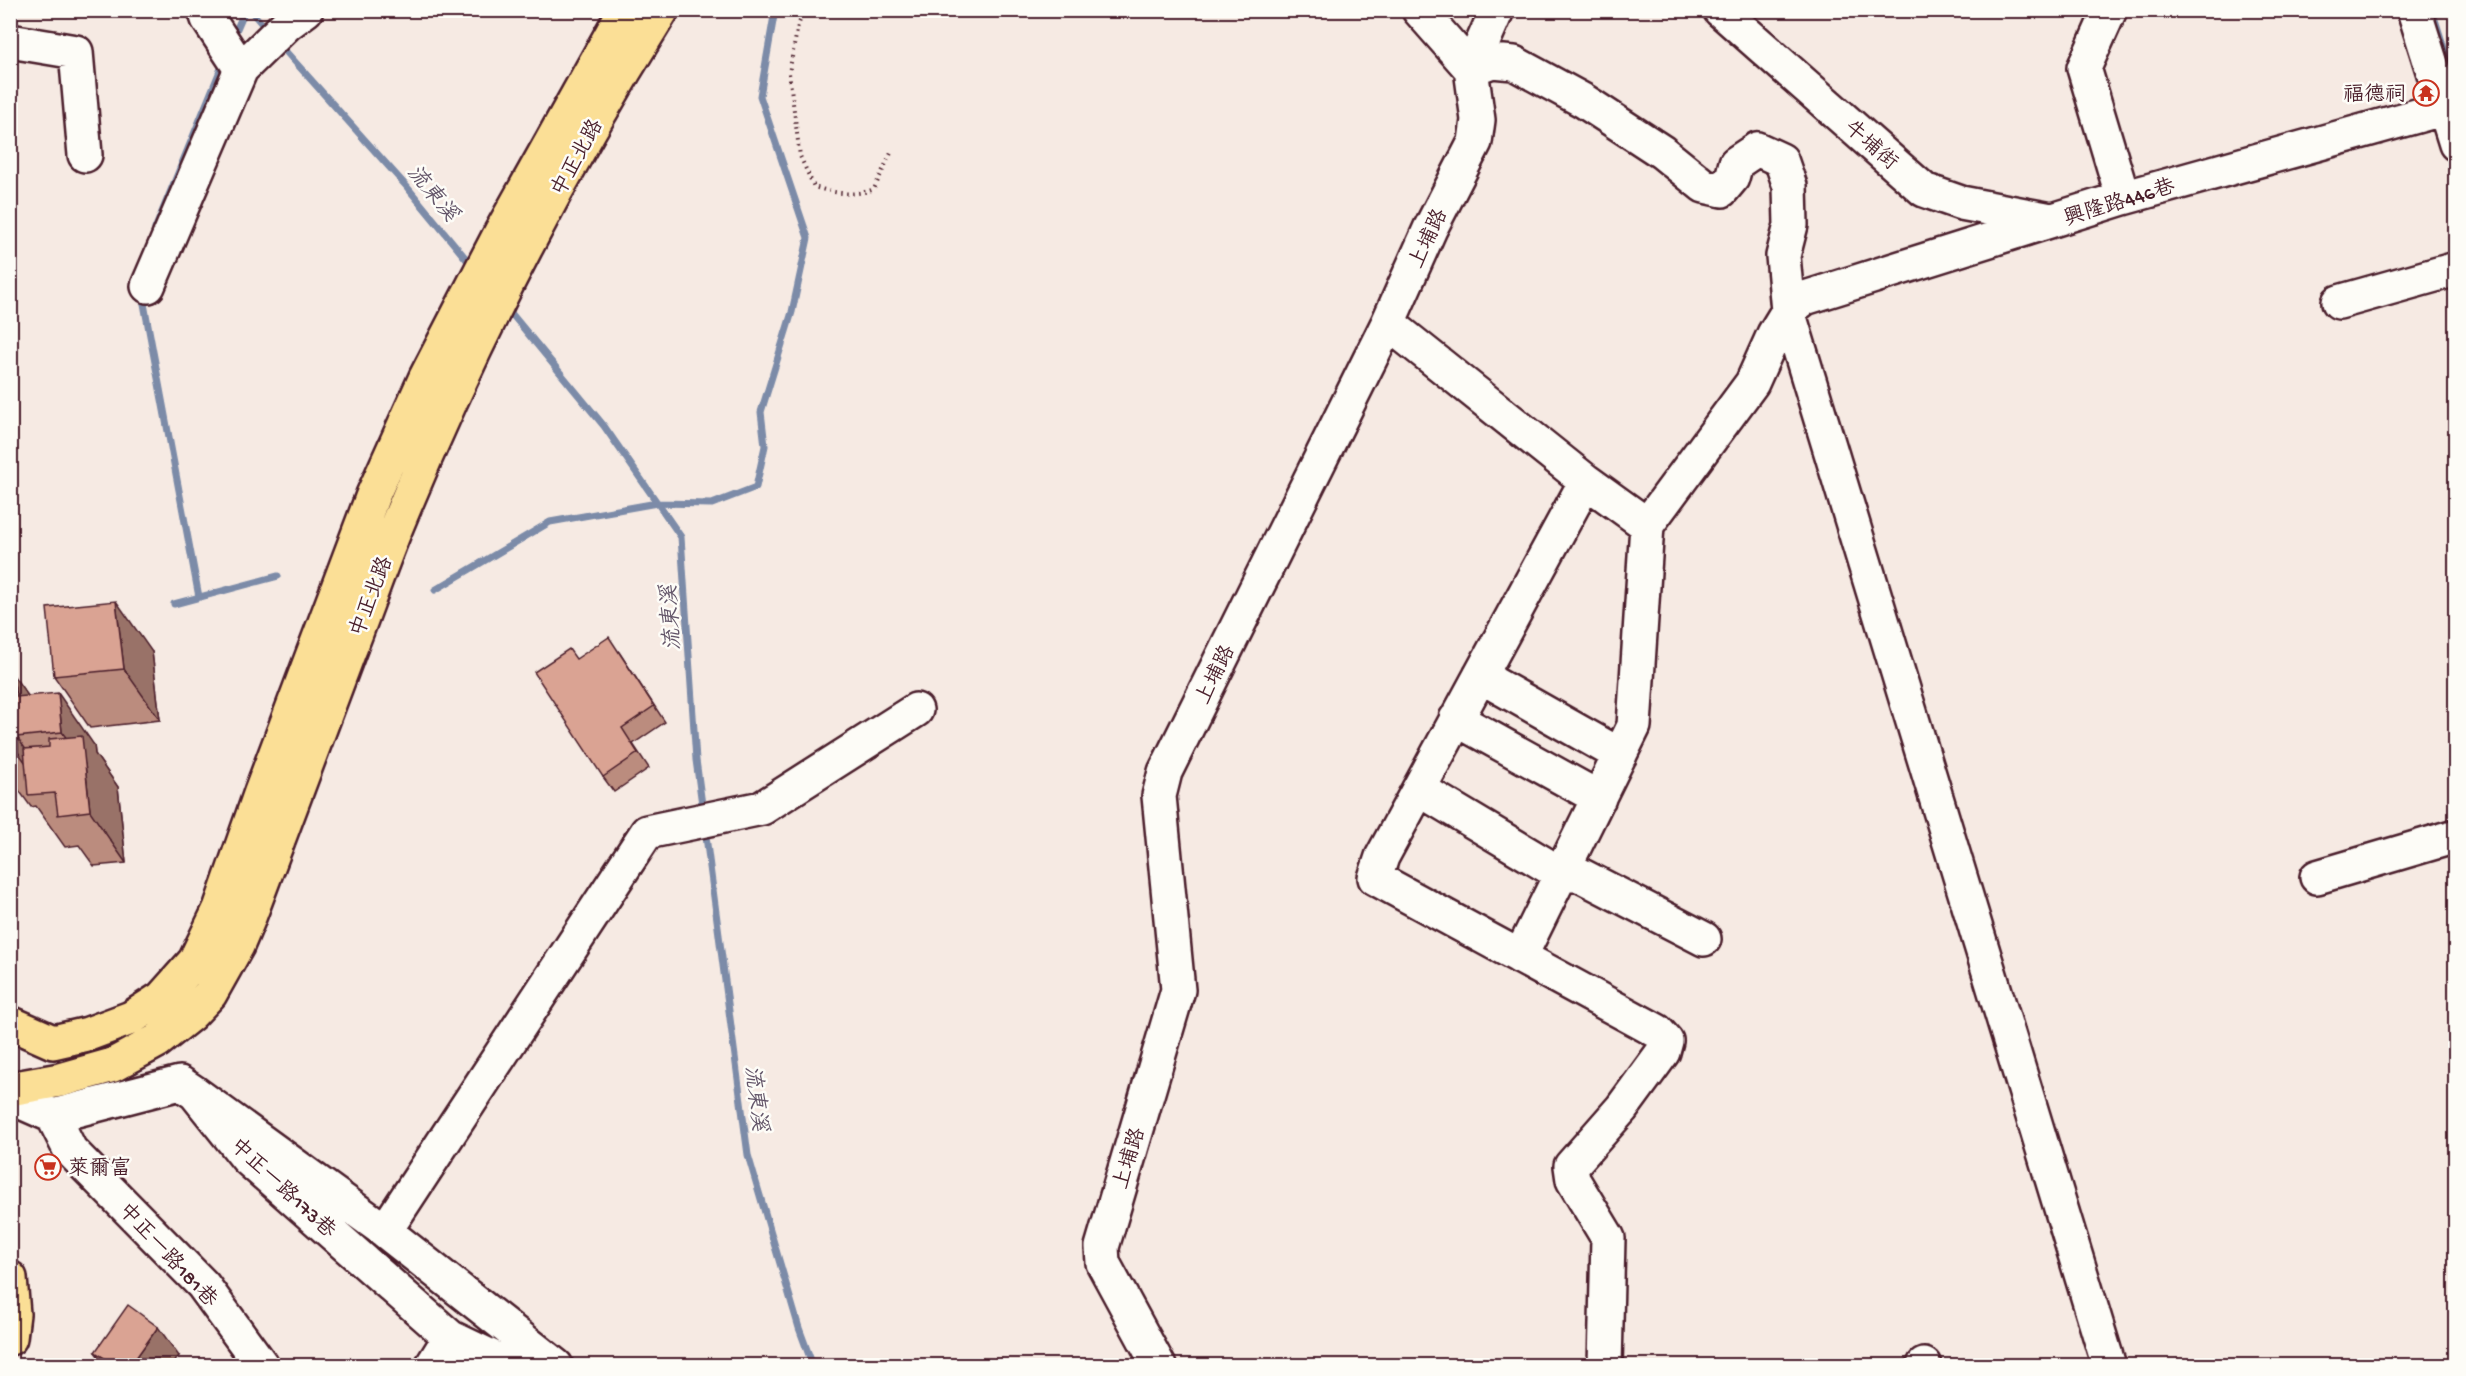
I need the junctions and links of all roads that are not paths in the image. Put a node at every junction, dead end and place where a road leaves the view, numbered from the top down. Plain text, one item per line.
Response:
1 (205, 10) edge
2 (625, 10) edge
3 (662, 10) edge
4 (1419, 10) edge
5 (1497, 10) edge
6 (1720, 10) edge
7 (2110, 10) edge
8 (2414, 10) edge
9 (297, 17) edge
10 (10, 41) edge
11 (241, 69) junction
12 (1471, 69) junction
13 (2449, 107) edge
14 (2456, 144) edge
15 (85, 154) dead end
16 (2123, 198) junction
17 (2053, 220) junction
18 (511, 245) junction
19 (2456, 269) edge
20 (148, 286) dead end
21 (2338, 302) dead end
22 (1788, 311) junction
23 (1388, 323) junction
24 (1586, 481) junction
25 (1647, 525) junction
26 (1480, 676) junction
27 (916, 710) dead end
28 (1456, 719) junction
29 (1620, 755) junction
30 (1419, 789) junction
31 (1599, 798) junction
32 (2456, 836) edge
33 (1561, 874) junction
34 (2317, 878) dead end
35 (1704, 939) dead end
36 (1520, 957) junction
37 (10, 1023) edge
38 (10, 1089) edge
39 (195, 1093) junction
40 (10, 1097) edge
41 (53, 1116) junction
42 (385, 1231) junction
43 (10, 1278) edge
44 (450, 1337) junction
45 (10, 1338) edge
46 (262, 1365) edge
47 (432, 1365) edge
48 (510, 1365) edge
49 (556, 1365) edge
50 (1159, 1365) edge
51 (1605, 1365) edge
52 (2109, 1365) edge

1 - 11 street
2 - 18 main road, 中正北路
3 - 18 main road, 中正北路
4 - 12 street
5 - 12 street
6 - 17 street, 牛埔街
7 - 16 street
8 - 13 street
9 - 11 street
10 - 15 street
11 - 20 street
12 - 22 street
12 - 23 street, 上埔路
13 - 14 street
13 - 16 street, 興隆路446巷
16 - 17 street, 興隆路446巷
17 - 22 street, 興隆路446巷
18 - 37 main road, 中正北路
18 - 38 main road, 中正北路
19 - 21 street
22 - 25 street
22 - 52 street
23 - 24 street
23 - 50 street, 上埔路
24 - 25 street
24 - 26 street
25 - 29 street
26 - 28 street
26 - 29 street
27 - 42 street
28 - 30 street
28 - 31 street
29 - 31 street
30 - 33 street
30 - 36 street
31 - 33 street
32 - 34 street
33 - 35 street
33 - 36 street
36 - 51 street
39 - 41 street
39 - 42 street
39 - 44 street, 中正一路173巷
40 - 41 street
41 - 46 street, 中正一路181巷
42 - 49 street
43 - 45 main road
44 - 47 street
44 - 48 street, 中正一路173巷

